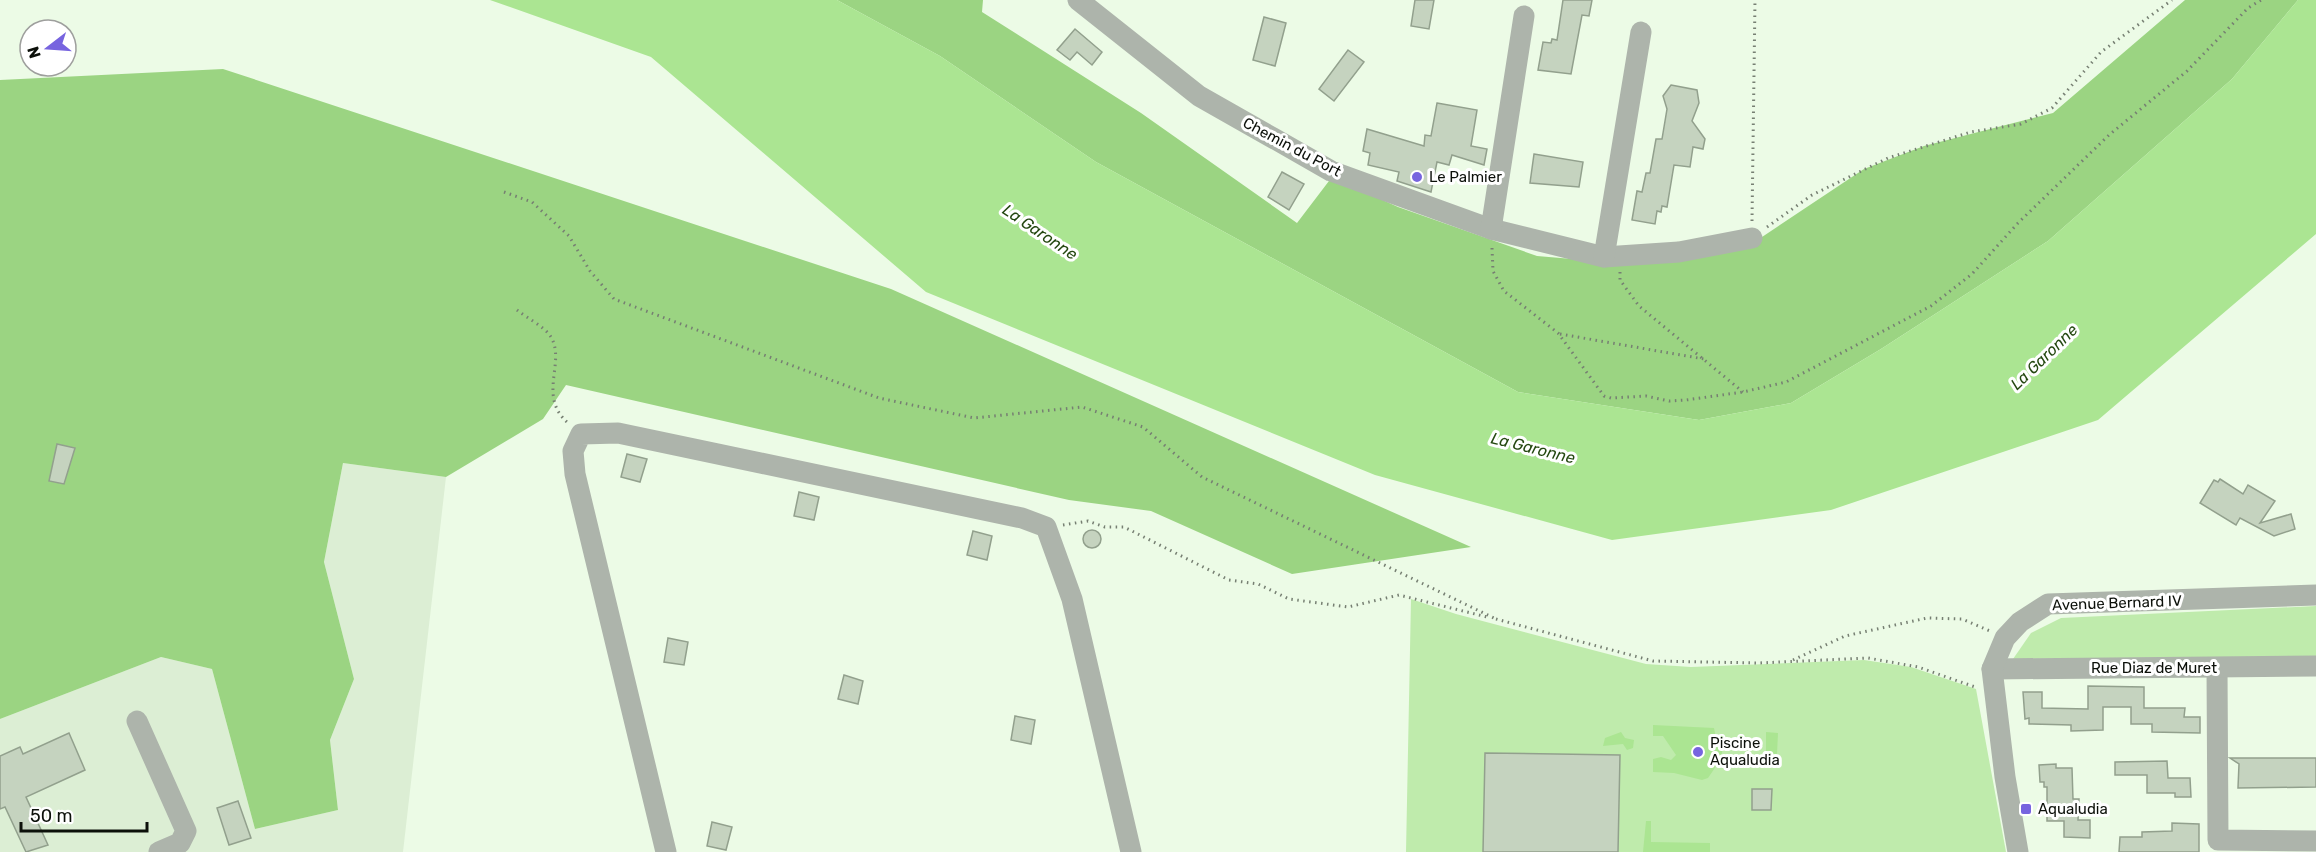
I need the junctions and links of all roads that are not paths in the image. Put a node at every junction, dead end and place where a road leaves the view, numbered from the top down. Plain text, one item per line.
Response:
1 (1078, 0) edge
2 (1524, 16) dead end
3 (1641, 32) dead end
4 (1491, 229) junction
5 (1752, 238) road end
6 (1612, 257) junction
7 (2316, 595) edge
8 (2316, 666) edge
9 (2217, 668) junction
10 (1993, 678) junction
11 (137, 721) dead end
12 (2316, 841) edge
13 (159, 852) edge
14 (666, 852) edge
15 (1131, 852) edge
16 (2018, 852) edge

1 - 4 street, Chemin du Port
2 - 4 street
3 - 6 street
4 - 6 street, Chemin du Port
5 - 6 street, Chemin du Port
7 - 10 street, Avenue Bernard IV
8 - 9 street, Rue Diaz de Muret
9 - 10 street, Rue Diaz de Muret
9 - 12 street
10 - 16 street, Avenue Bernard IV
11 - 13 street
14 - 15 street

